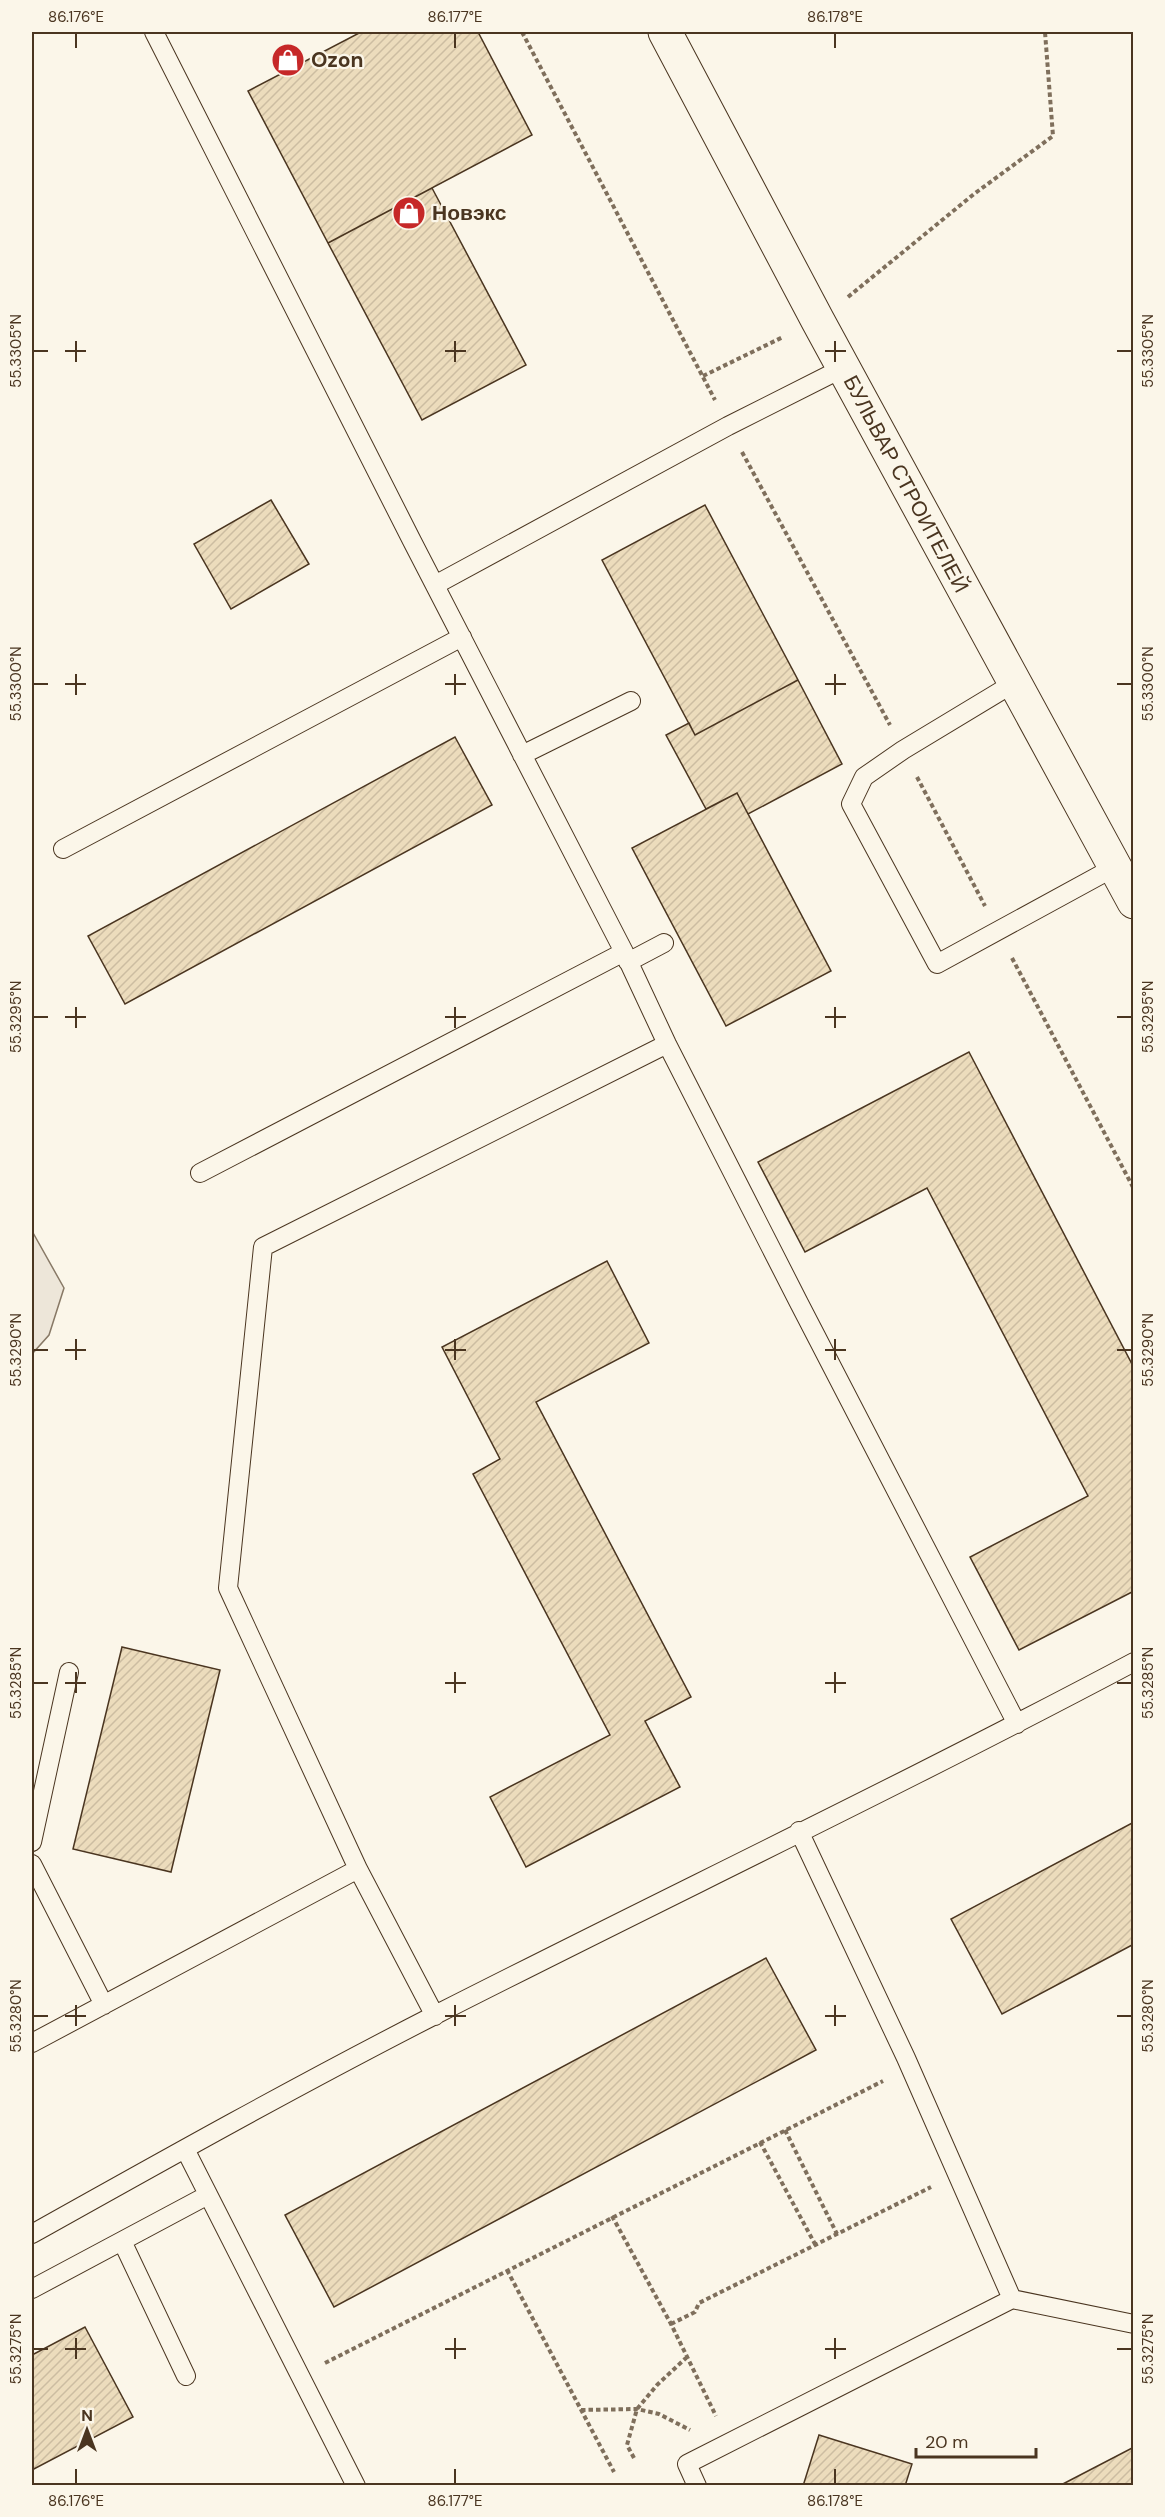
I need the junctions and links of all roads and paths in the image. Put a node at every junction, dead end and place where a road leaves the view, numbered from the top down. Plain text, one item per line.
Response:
1 (154, 32) edge
2 (522, 32) edge
3 (665, 32) edge
4 (1045, 32) edge
5 (818, 321) junction
6 (843, 368) junction
7 (703, 376) junction
8 (728, 426) junction
9 (435, 585) junction
10 (462, 637) junction
11 (1014, 684) junction
12 (631, 701) dead end
13 (903, 750) junction
14 (522, 755) junction
15 (63, 849) dead end
16 (1113, 868) junction
17 (1134, 902) edge
18 (999, 931) junction
19 (664, 943) dead end
20 (626, 957) junction
21 (667, 1044) junction
22 (200, 1173) dead end
23 (1134, 1189) edge
24 (1134, 1662) edge
25 (69, 1672) dead end
26 (1017, 1724) junction
27 (799, 1831) junction
28 (32, 1842) edge
29 (32, 1864) edge
30 (357, 1869) junction
31 (104, 2005) junction
32 (435, 2016) junction
33 (32, 2043) edge
34 (910, 2068) junction
35 (784, 2130) junction
36 (760, 2142) junction
37 (185, 2149) junction
38 (957, 2174) junction
39 (208, 2195) junction
40 (612, 2216) junction
41 (32, 2234) edge
42 (837, 2234) junction
43 (122, 2241) junction
44 (816, 2246) junction
45 (507, 2270) junction
46 (32, 2289) edge
47 (1012, 2299) junction
48 (671, 2324) junction
49 (1134, 2324) edge
50 (687, 2357) junction
51 (300, 2375) junction
52 (186, 2376) dead end
53 (637, 2409) junction
54 (581, 2410) junction
55 (726, 2436) junction
56 (634, 2458) dead end
57 (614, 2472) dead end
58 (356, 2486) edge
59 (697, 2486) edge

1 - 9 lane
2 - 7 path
3 - 5 street, БУЛЬВАР СТРОИТЕЛЕЙ
4 - 5 path
5 - 6 street, БУЛЬВАР СТРОИТЕЛЕЙ
5 - 7 path
6 - 8 lane
6 - 11 street, БУЛЬВАР СТРОИТЕЛЕЙ
7 - 8 path
8 - 9 lane
8 - 13 path
9 - 10 lane
10 - 14 lane
10 - 15 lane
11 - 13 lane
11 - 16 street, БУЛЬВАР СТРОИТЕЛЕЙ
12 - 14 lane
13 - 18 path
13 - 18 lane
14 - 20 lane
16 - 17 street, БУЛЬВАР СТРОИТЕЛЕЙ
16 - 18 lane
18 - 23 path
19 - 20 lane
20 - 21 lane
20 - 22 lane
21 - 26 lane
21 - 30 lane
24 - 26 lane
25 - 28 lane
26 - 27 lane
27 - 32 lane
27 - 34 lane
29 - 31 lane
30 - 31 lane
30 - 32 lane
31 - 33 lane
32 - 37 lane
34 - 35 path
34 - 38 lane
35 - 36 path
35 - 42 path
36 - 40 path
36 - 44 path
37 - 39 lane
37 - 41 lane
38 - 42 path
38 - 47 lane
39 - 43 lane
39 - 51 lane
40 - 45 path
40 - 48 path
42 - 44 path
43 - 46 lane
43 - 52 lane
44 - 48 path
45 - 51 path
45 - 54 path
47 - 49 lane
47 - 55 lane
48 - 50 path
50 - 53 path
50 - 55 path
51 - 58 lane
53 - 54 path
53 - 55 path
53 - 56 path
54 - 57 path
55 - 59 lane

